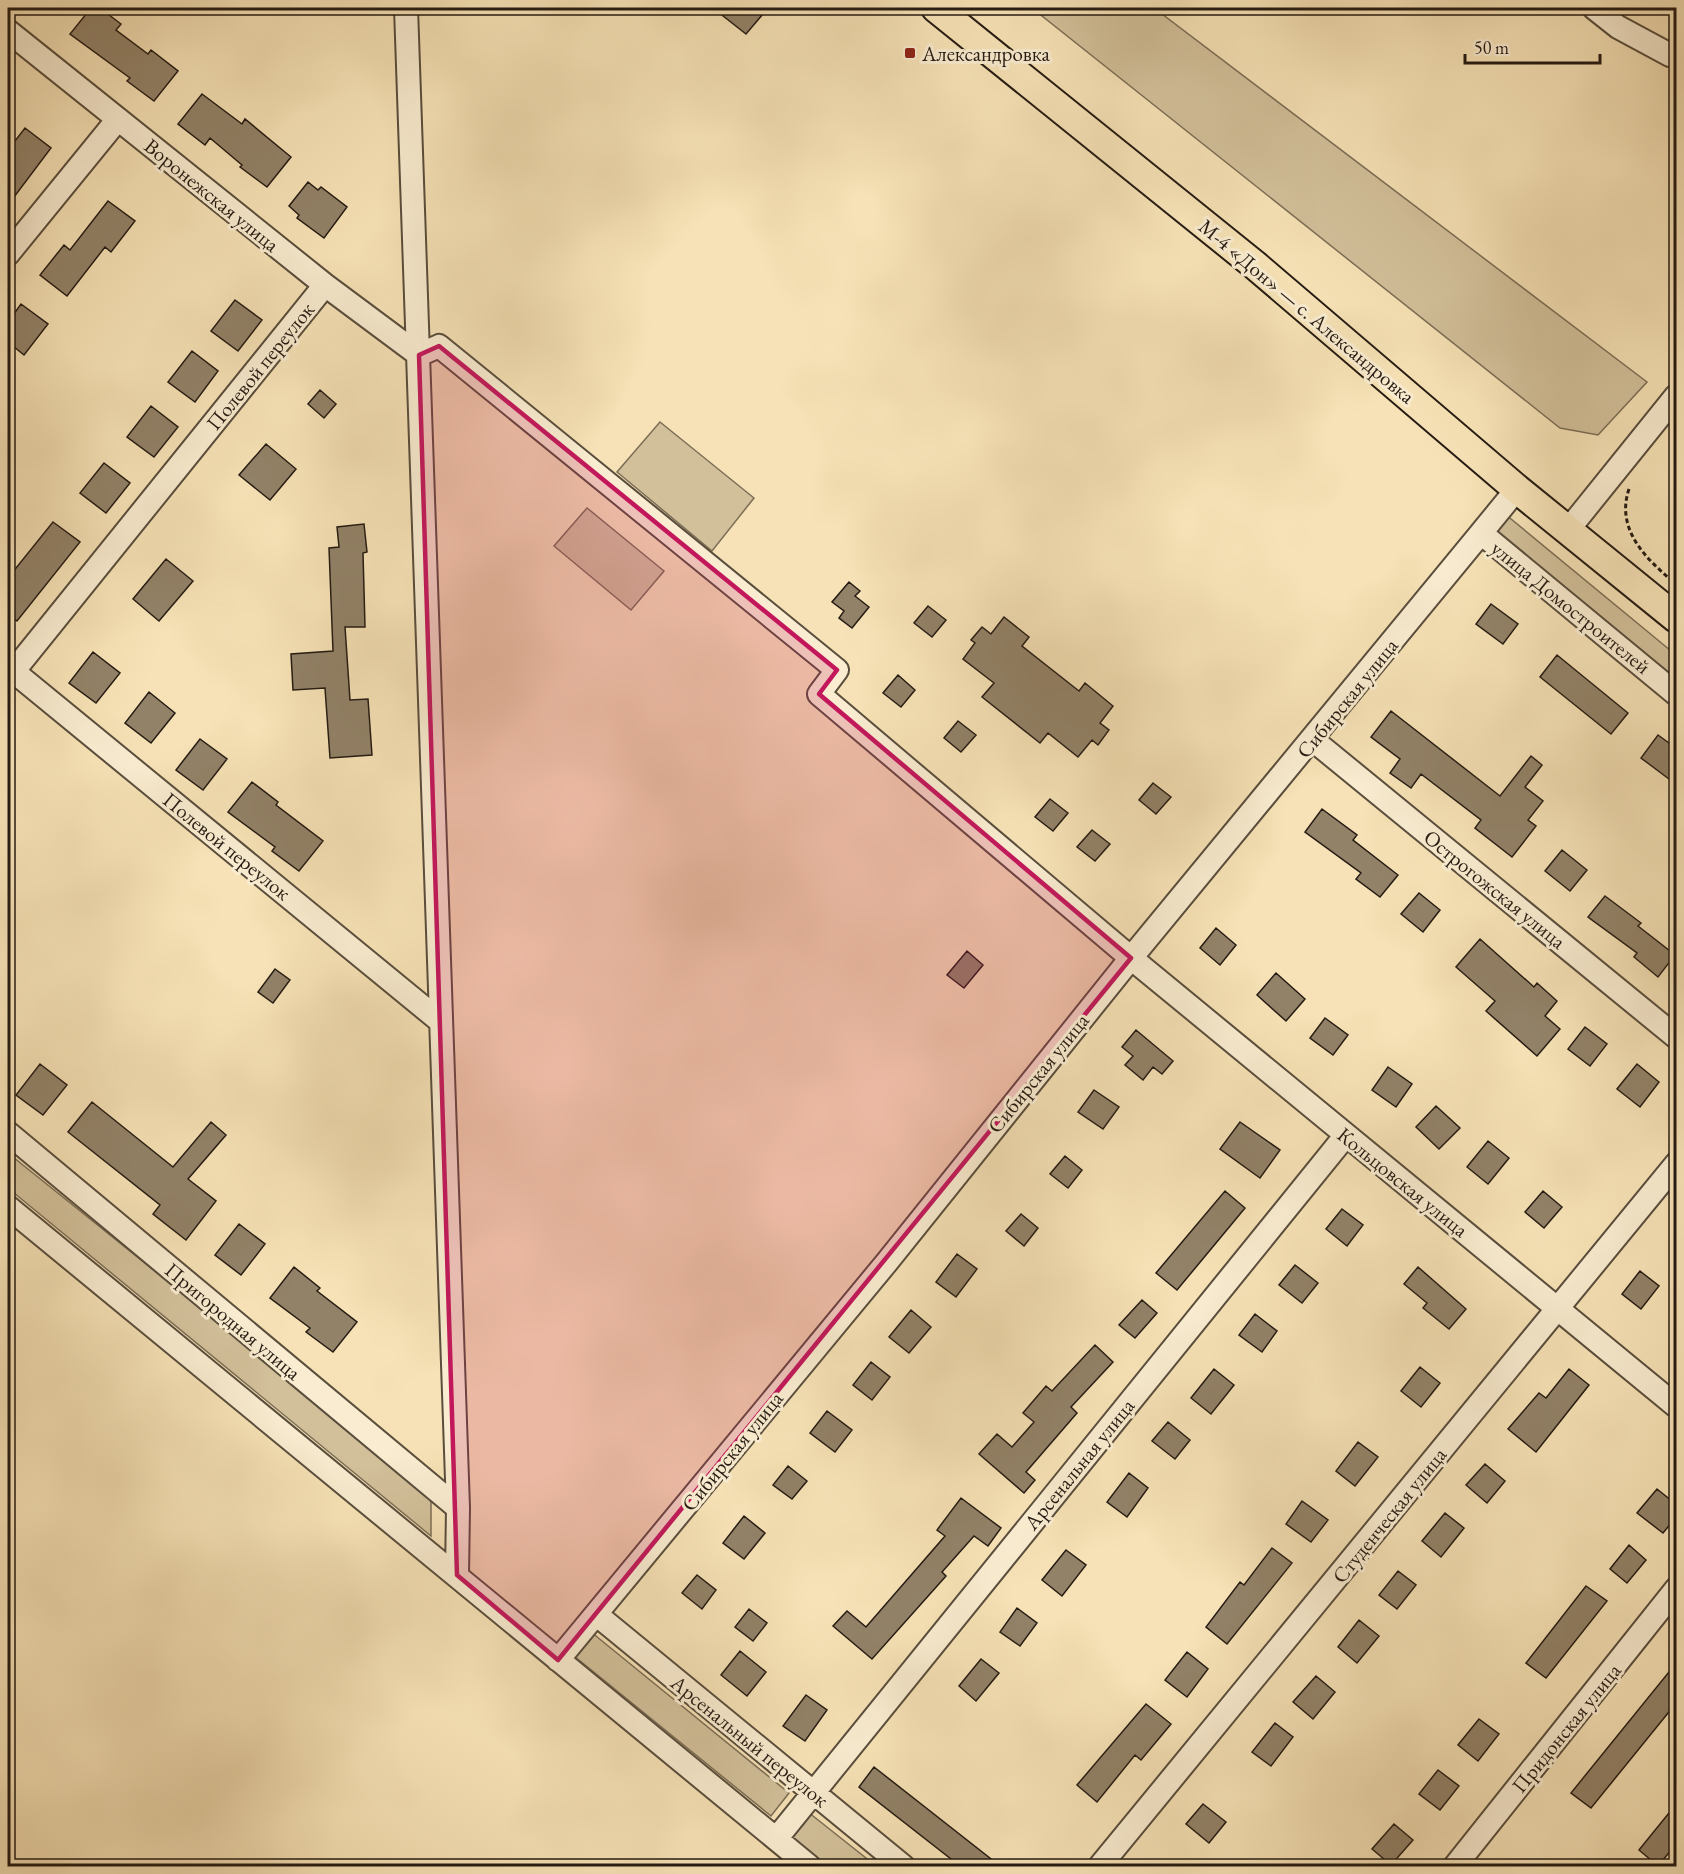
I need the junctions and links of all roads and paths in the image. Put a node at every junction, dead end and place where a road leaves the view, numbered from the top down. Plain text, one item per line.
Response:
1 (406, 8) edge
2 (936, 8) edge
3 (1594, 8) edge
4 (8, 31) edge
5 (1677, 54) edge
6 (118, 119) junction
7 (8, 254) edge
8 (325, 285) junction
9 (419, 356) junction
10 (1677, 396) edge
11 (1632, 484) dead end
12 (1517, 489) junction
13 (1568, 530) junction
14 (1481, 533) junction
15 (1677, 584) edge
16 (1677, 618) edge
17 (10, 675) edge
18 (1677, 694) edge
19 (1313, 740) junction
20 (1131, 958) junction
21 (440, 1021) junction
22 (1677, 1037) edge
23 (8, 1133) edge
24 (1346, 1135) junction
25 (1677, 1164) edge
26 (8, 1207) edge
27 (1558, 1309) junction
28 (1677, 1406) edge
29 (458, 1508) junction
30 (457, 1575) junction
31 (1677, 1589) edge
32 (597, 1615) junction
33 (558, 1660) junction
34 (813, 1792) junction
35 (776, 1839) junction
36 (809, 1866) edge
37 (903, 1866) edge
38 (1101, 1866) edge
39 (1455, 1866) edge

1 - 9 street
2 - 12 main road, М-4 «Дон» — с. Александровка
3 - 5 street
4 - 6 street, Воронежская улица
6 - 7 street
6 - 8 street, Воронежская улица
8 - 9 street, Воронежская улица
8 - 17 street, Полевой переулок
9 - 20 street, Кольцовская улица
9 - 21 street
10 - 13 street
11 - 15 path
12 - 13 main road, М-4 «Дон» — с. Александровка
12 - 14 street, улица Домостроителей
13 - 16 main road, М-4 «Дон» — с. Александровка
14 - 18 street, улица Домостроителей
14 - 19 street, Сибирская улица
17 - 21 street, Полевой переулок
19 - 20 street, Сибирская улица
19 - 22 street, Острогожская улица
20 - 24 street, Кольцовская улица
20 - 32 street, Сибирская улица
21 - 29 street
23 - 29 street, Пригородная улица
24 - 27 street, Кольцовская улица
24 - 34 street, Арсенальная улица
25 - 27 street, Студенческая улица
26 - 30 street
27 - 28 street, Кольцовская улица
27 - 38 street, Студенческая улица
29 - 30 street
30 - 33 street
31 - 39 street, Придонская улица
32 - 33 street, Сибирская улица
32 - 34 street, Арсенальный переулок
33 - 35 street
34 - 35 street, Арсенальная улица
34 - 37 street, Арсенальный переулок
35 - 36 street

